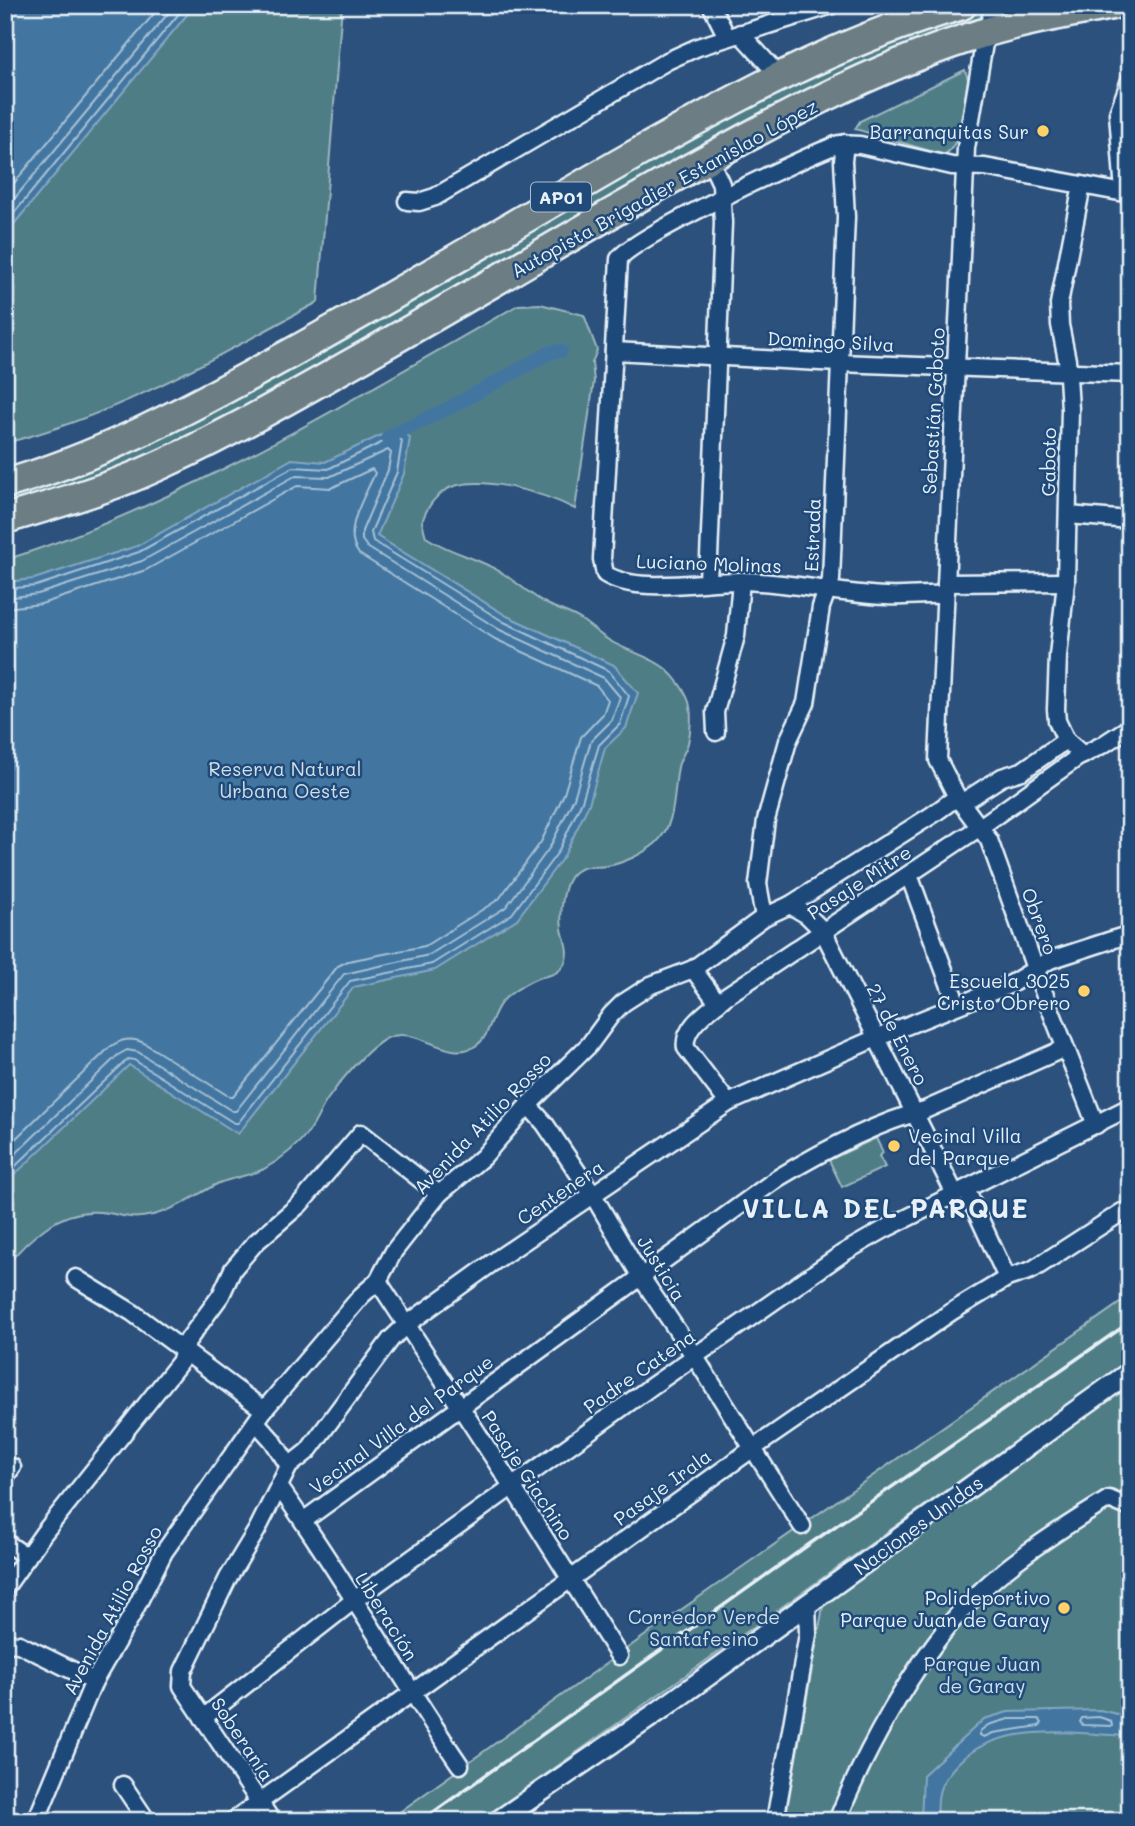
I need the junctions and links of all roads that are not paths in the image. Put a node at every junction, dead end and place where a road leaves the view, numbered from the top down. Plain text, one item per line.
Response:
1 (711, 5) edge
2 (832, 5) edge
3 (962, 5) edge
4 (995, 5) edge
5 (1112, 5) edge
6 (806, 10) edge
7 (986, 32) junction
8 (734, 35) junction
9 (780, 77) junction
10 (1130, 80) edge
11 (845, 143) junction
12 (709, 158) junction
13 (965, 168) junction
14 (1082, 185) junction
15 (1127, 193) edge
16 (723, 198) junction
17 (407, 201) dead end
18 (614, 351) junction
19 (718, 356) junction
20 (839, 363) junction
21 (956, 368) junction
22 (1069, 373) junction
23 (1130, 374) edge
24 (174, 417) junction
25 (5, 469) edge
26 (5, 484) edge
27 (86, 493) junction
28 (1068, 515) junction
29 (5, 519) edge
30 (1130, 520) edge
31 (5, 530) edge
32 (708, 581) junction
33 (741, 581) junction
34 (1066, 582) junction
35 (945, 589) junction
36 (828, 591) junction
37 (1130, 727) edge
38 (716, 732) dead end
39 (1066, 740) junction
40 (1083, 755) junction
41 (962, 804) junction
42 (980, 827) junction
43 (909, 874) junction
44 (790, 905) junction
45 (764, 917) junction
46 (823, 931) junction
47 (1130, 934) edge
48 (693, 969) junction
49 (1035, 969) junction
50 (718, 1003) junction
51 (957, 1005) junction
52 (876, 1038) junction
53 (1066, 1048) junction
54 (728, 1103) junction
55 (528, 1105) junction
56 (1130, 1107) edge
57 (914, 1113) junction
58 (1096, 1125) junction
59 (961, 1191) junction
60 (439, 1194) junction
61 (593, 1195) junction
62 (1130, 1214) edge
63 (640, 1277) junction
64 (76, 1278) dead end
65 (1007, 1278) junction
66 (377, 1281) junction
67 (406, 1325) junction
68 (184, 1351) junction
69 (695, 1357) junction
70 (1130, 1373) edge
71 (459, 1407) junction
72 (260, 1416) junction
73 (752, 1449) junction
74 (289, 1466) junction
75 (512, 1486) junction
76 (280, 1488) junction
77 (1130, 1508) edge
78 (303, 1521) junction
79 (802, 1526) dead end
80 (5, 1542) edge
81 (27, 1557) junction
82 (570, 1580) junction
83 (5, 1588) edge
84 (354, 1601) junction
85 (807, 1603) junction
86 (5, 1643) edge
87 (619, 1656) dead end
88 (181, 1680) joint
89 (94, 1681) junction
90 (411, 1693) junction
91 (203, 1718) junction
92 (460, 1765) dead end
93 (123, 1785) dead end
94 (260, 1802) junction
95 (524, 1812) edge
96 (36, 1821) edge
97 (147, 1821) edge
98 (233, 1821) edge
99 (272, 1821) edge
100 (498, 1821) edge
101 (775, 1821) edge
102 (837, 1821) edge

1 - 8 street
2 - 6 street
3 - 9 highway, Autopista Brigadier Estanislao López / AP01
4 - 7 street, Sebastián Gaboto
5 - 7 highway, Autopista Brigadier Estanislao López / AP01
6 - 8 street
7 - 12 highway, Autopista Brigadier Estanislao López / AP01
7 - 13 street, Sebastián Gaboto
8 - 9 street
8 - 17 street
9 - 24 highway, Autopista Brigadier Estanislao López / AP01
10 - 15 street
11 - 13 street
11 - 16 street
11 - 20 street, Estrada
12 - 16 street
12 - 27 highway, Autopista Brigadier Estanislao López / AP01
13 - 14 street
13 - 21 street, Sebastián Gaboto
14 - 15 street
14 - 22 street, Gaboto
16 - 18 street
16 - 19 street
18 - 19 street, Domingo Silva
18 - 32 street, Luciano Molinas
19 - 20 street, Domingo Silva
19 - 32 street
20 - 21 street, Domingo Silva
20 - 36 street, Estrada
21 - 22 street, Domingo Silva
21 - 35 street, Sebastián Gaboto
22 - 23 street, Domingo Silva
22 - 28 street, Gaboto
24 - 25 highway
24 - 26 highway, Autopista Brigadier Estanislao López / AP01
27 - 29 highway, Autopista Brigadier Estanislao López / AP01
27 - 31 highway
28 - 30 street
28 - 34 street, Gaboto
32 - 33 street, Luciano Molinas
33 - 36 street, Luciano Molinas
33 - 38 street
34 - 35 street, Luciano Molinas
34 - 39 street, Gaboto
35 - 36 street, Luciano Molinas
35 - 41 street, Sebastián Gaboto
36 - 45 street, Estrada
37 - 40 street, Pasaje Mitre
39 - 40 street
39 - 41 street, Avenida Atilio Rosso
40 - 42 street, Pasaje Mitre
41 - 42 street, Obrero
41 - 44 street, Avenida Atilio Rosso
42 - 43 street, Pasaje Mitre
42 - 49 street, Obrero
43 - 46 street, Pasaje Mitre
43 - 51 street
44 - 45 street, Avenida Atilio Rosso
44 - 46 street, 27 de Enero
45 - 48 street, Avenida Atilio Rosso
46 - 50 street, Pasaje Mitre
46 - 52 street, 27 de Enero
47 - 49 street, Centenera
48 - 50 street
48 - 55 street, Avenida Atilio Rosso
49 - 51 street, Centenera
49 - 53 street, Obrero
50 - 54 street, Pasaje Mitre
51 - 52 street, Centenera
52 - 54 street, Centenera
52 - 57 street, 27 de Enero
53 - 57 street, Vecinal Villa del Parque
53 - 58 street, Obrero
54 - 61 street, Centenera
55 - 60 street, Avenida Atilio Rosso
55 - 61 street, Justicia
56 - 58 street, Padre Catena
57 - 59 street, 27 de Enero
57 - 63 street, Vecinal Villa del Parque
58 - 59 street, Padre Catena
59 - 65 street, 27 de Enero
59 - 69 street, Padre Catena
60 - 66 street, Avenida Atilio Rosso
60 - 68 street
61 - 63 street, Justicia
61 - 67 street, Centenera
62 - 65 street, Pasaje Irala
63 - 69 street, Justicia
63 - 71 street, Vecinal Villa del Parque
64 - 68 street
65 - 73 street, Pasaje Irala
66 - 67 street, Pasaje Giachino
66 - 72 street, Avenida Atilio Rosso
67 - 71 street, Pasaje Giachino
67 - 74 street, Centenera
68 - 72 street
68 - 81 street
69 - 73 street, Justicia
69 - 75 street, Padre Catena
70 - 85 street, Naciones Unidas
71 - 75 street, Pasaje Giachino
71 - 78 street, Vecinal Villa del Parque
72 - 74 street
72 - 89 street, Avenida Atilio Rosso
73 - 79 street, Justicia
73 - 82 street, Pasaje Irala
74 - 76 street, Centenera
75 - 82 street, Pasaje Giachino
75 - 84 street, Padre Catena
76 - 78 street, Liberación
76 - 88 street, Centenera
77 - 102 street
78 - 84 street, Liberación
80 - 81 street
81 - 83 street
82 - 87 street, Pasaje Giachino
82 - 90 street, Pasaje Irala
84 - 90 street, Liberación
84 - 91 street, Padre Catena
85 - 95 street, Naciones Unidas
85 - 101 street
86 - 89 street
88 - 91 street, Soberanía
89 - 96 street, Avenida Atilio Rosso
90 - 92 street, Liberación
90 - 94 street, Pasaje Irala
91 - 94 street, Soberanía
93 - 97 street
94 - 98 street, Pasaje Irala
94 - 99 street, Soberanía
95 - 100 street, Naciones Unidas

